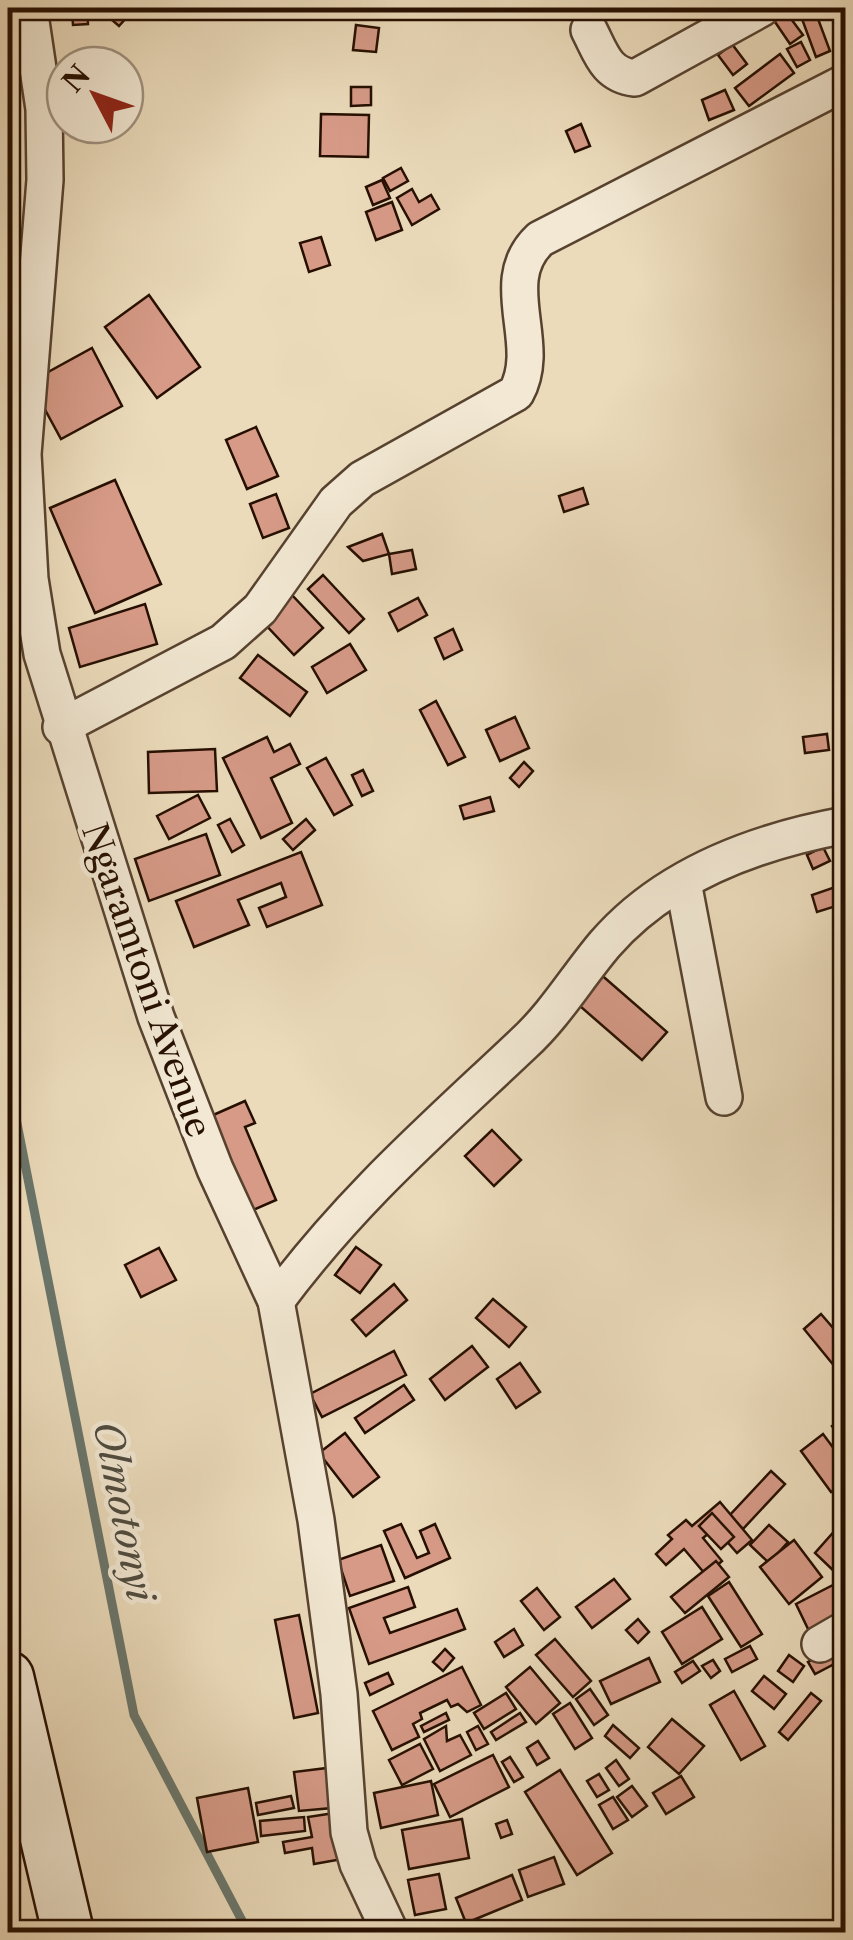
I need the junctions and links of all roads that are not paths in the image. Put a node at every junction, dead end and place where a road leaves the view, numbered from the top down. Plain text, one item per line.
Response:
1 (29, 8) edge
2 (762, 8) edge
3 (588, 30) dead end
4 (846, 82) edge
5 (61, 727) junction
6 (846, 825) edge
7 (683, 882) junction
8 (724, 1097) dead end
9 (276, 1301) junction
10 (8, 1677) edge
11 (68, 1932) edge
12 (390, 1932) edge

1 - 5 street, Ngaramtoni Avenue
2 - 3 street
4 - 5 street
5 - 9 street, Ngaramtoni Avenue
6 - 7 street
7 - 8 street
7 - 9 street
9 - 12 street, Ngaramtoni Avenue
10 - 11 street

